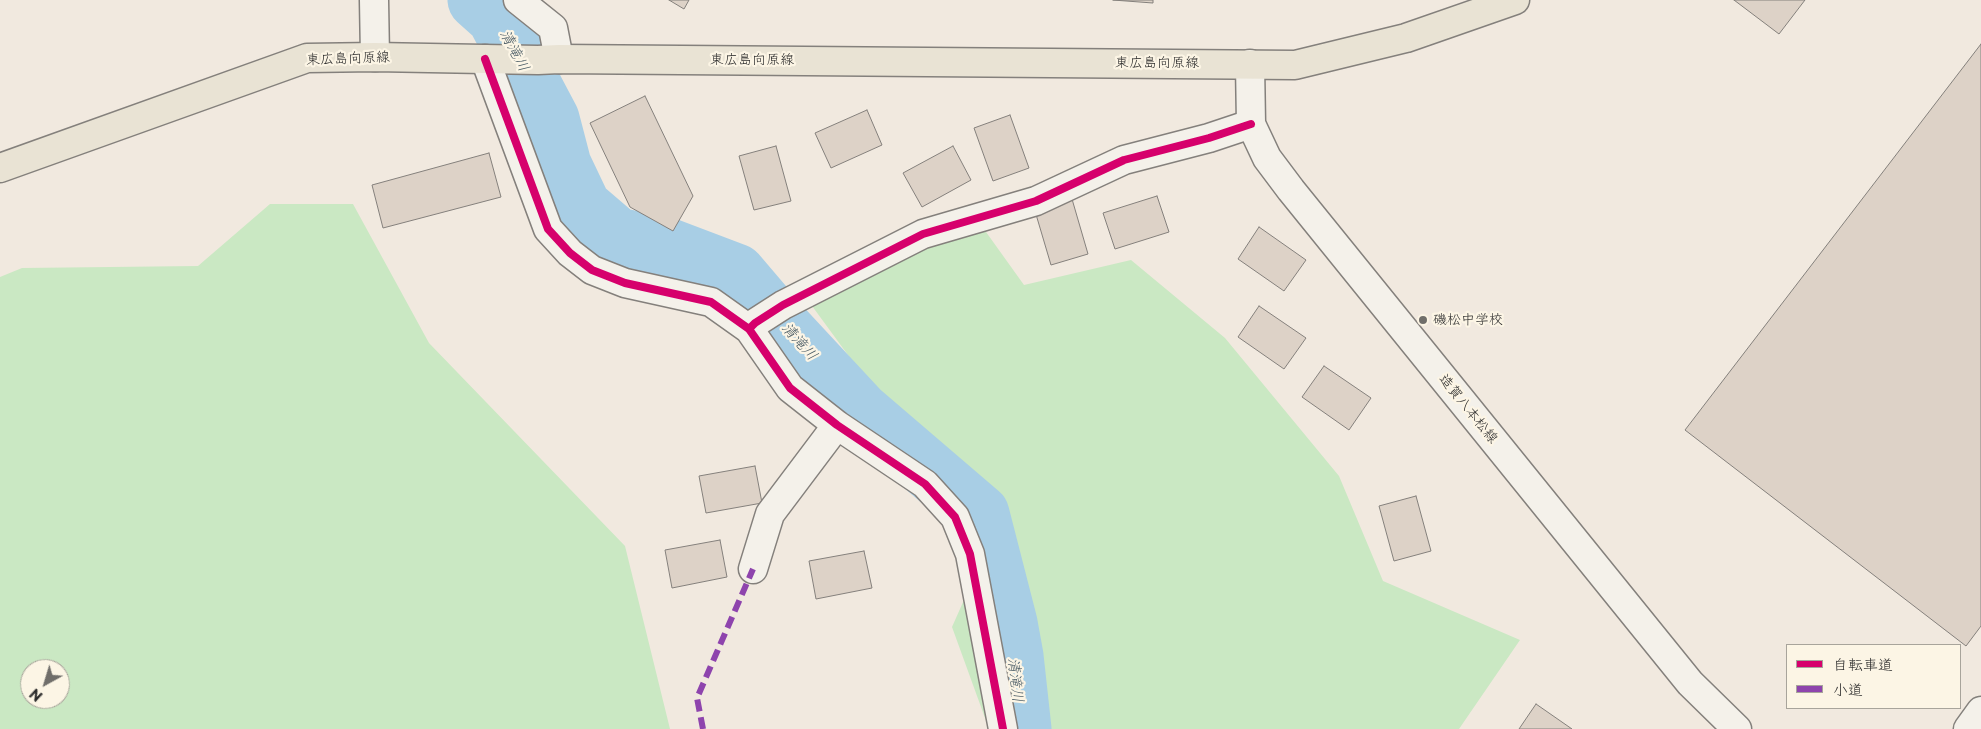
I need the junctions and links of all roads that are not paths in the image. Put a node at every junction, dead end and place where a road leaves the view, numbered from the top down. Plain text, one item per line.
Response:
1 (374, 0) edge
2 (518, 0) edge
3 (1515, 0) edge
4 (376, 57) junction
5 (485, 59) junction
6 (549, 60) junction
7 (1250, 64) junction
8 (1251, 124) junction
9 (0, 168) edge
10 (752, 326) junction
11 (837, 425) junction
12 (753, 569) dead end
13 (1981, 712) edge
14 (1003, 729) edge
15 (1737, 729) edge
16 (1968, 729) edge

1 - 4 street
2 - 6 street
3 - 7 main road, 東広島向原線
4 - 5 main road, 東広島向原線
4 - 9 main road, 東広島向原線
5 - 6 main road, 東広島向原線
5 - 10 street
6 - 7 main road, 東広島向原線
7 - 8 street, 造賀八本松線
8 - 10 street
8 - 15 street, 造賀八本松線
10 - 11 street
11 - 12 street
11 - 14 street
13 - 16 street

